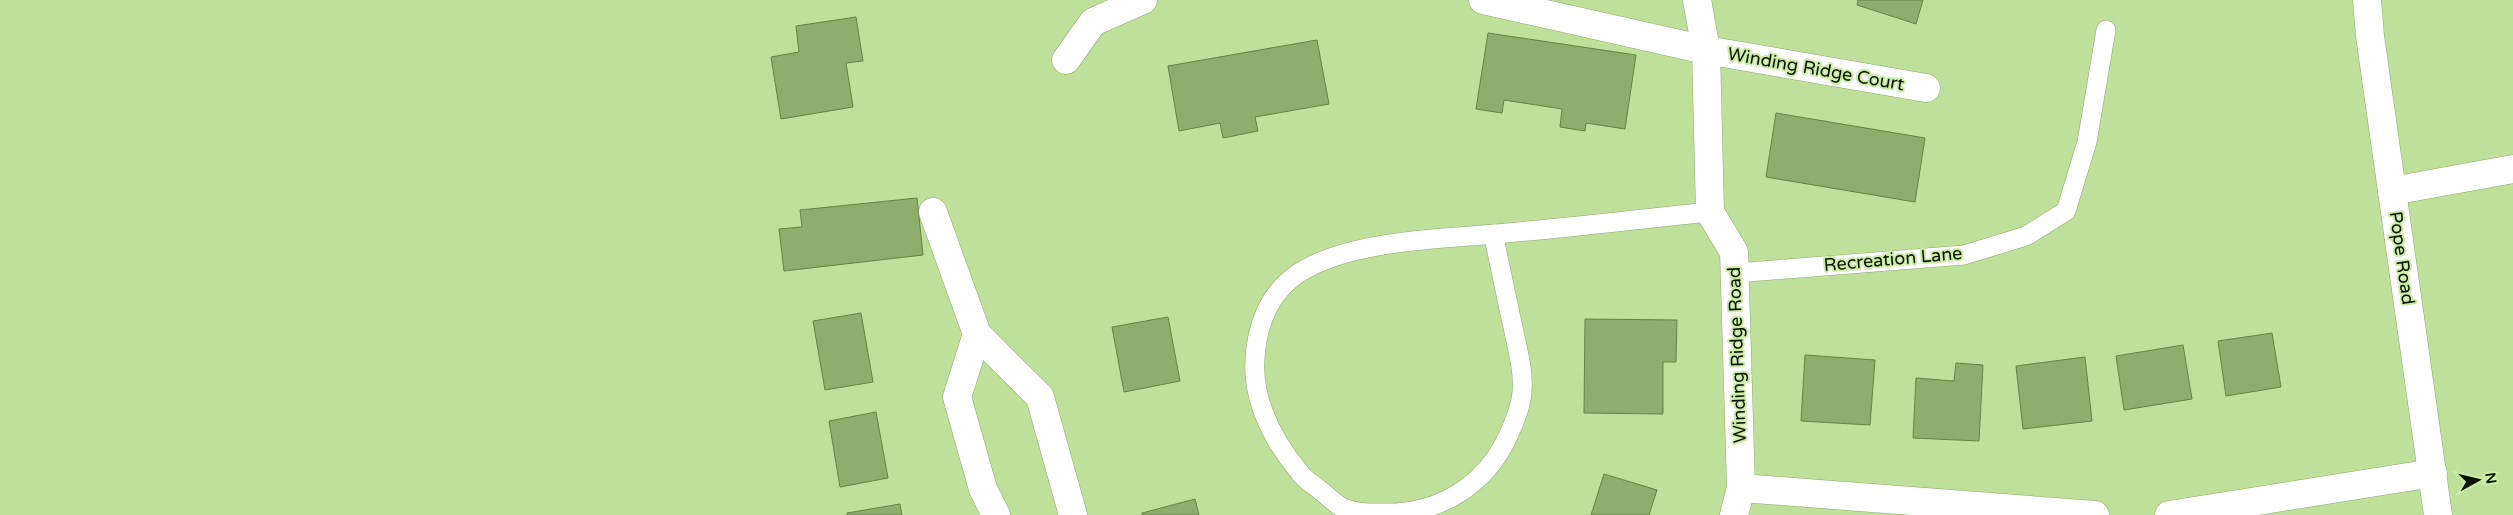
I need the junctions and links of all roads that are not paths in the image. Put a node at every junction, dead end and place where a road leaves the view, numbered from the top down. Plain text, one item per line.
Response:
1 (1143, 0) edge
2 (1483, 0) edge
3 (1697, 0) edge
4 (2367, 0) edge
5 (2106, 30) dead end
6 (1706, 50) junction
7 (1066, 60) dead end
8 (1926, 88) dead end
9 (2513, 169) edge
10 (2392, 191) junction
11 (933, 212) dead end
12 (1710, 212) junction
13 (1493, 234) junction
14 (1735, 273) junction
15 (977, 334) junction
16 (2433, 473) junction
17 (1741, 488) junction
18 (996, 515) edge
19 (1073, 515) edge
20 (1734, 515) edge
21 (2095, 515) edge
22 (2168, 515) edge
23 (2438, 515) edge

1 - 7 street
2 - 6 street
3 - 6 street, Winding Ridge Road
4 - 10 street, Pope Road
5 - 14 lane, Recreation Lane
6 - 8 street, Winding Ridge Court
6 - 12 street, Winding Ridge Road
9 - 10 street
10 - 16 street, Pope Road
11 - 15 street
12 - 13 lane
12 - 14 street, Winding Ridge Road
13 - 13 lane
14 - 17 street, Winding Ridge Road
15 - 18 street
15 - 19 street
16 - 22 street
16 - 23 street, Pope Road
17 - 20 street, Winding Ridge Road
17 - 21 street

